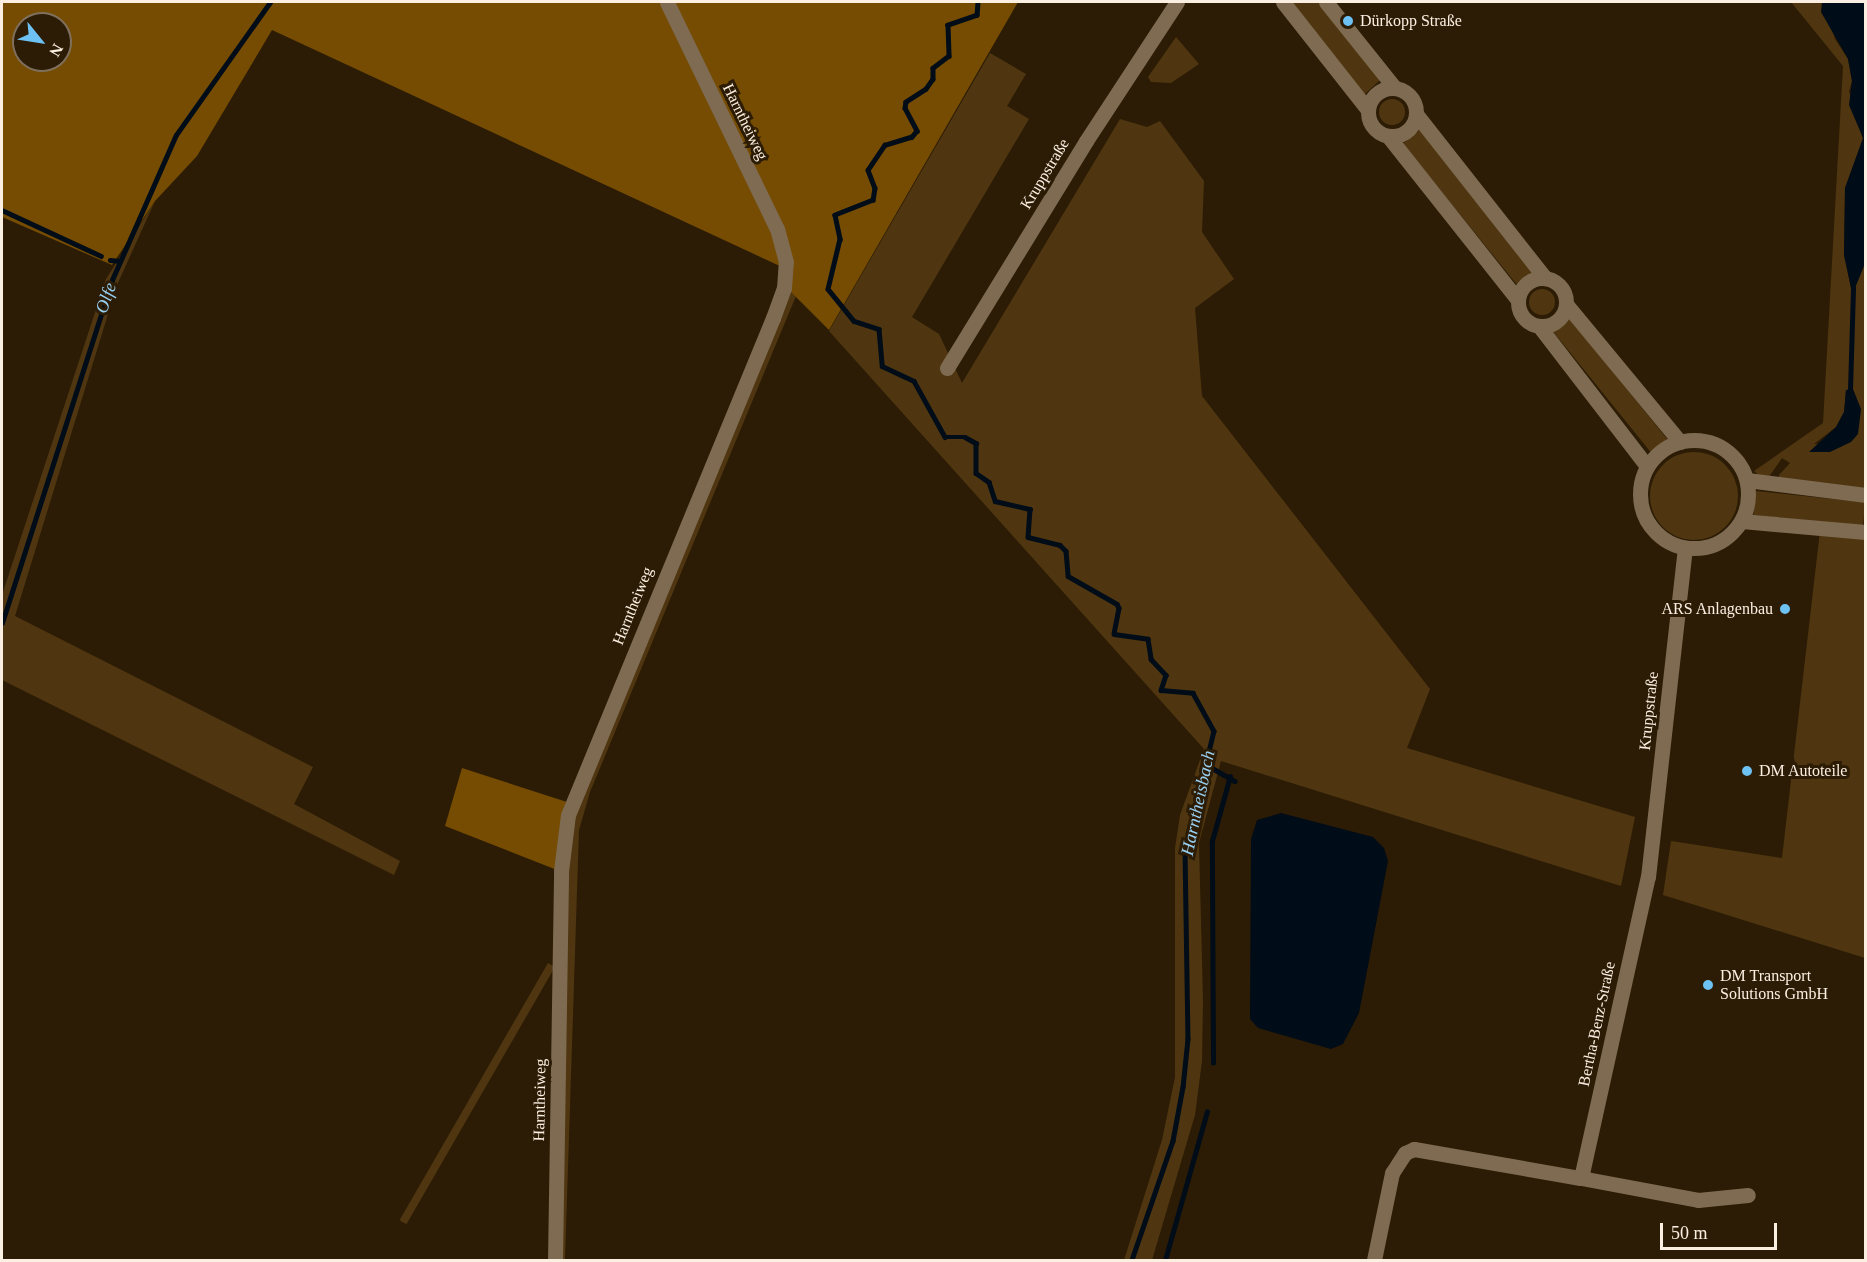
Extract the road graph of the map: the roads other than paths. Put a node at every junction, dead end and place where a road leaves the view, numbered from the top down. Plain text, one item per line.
1 (667, 2) edge
2 (1177, 2) edge
3 (1283, 2) edge
4 (1326, 2) edge
5 (1395, 88) junction
6 (1368, 110) junction
7 (1416, 114) junction
8 (1388, 136) junction
9 (1545, 278) junction
10 (1518, 300) junction
11 (1566, 304) junction
12 (1539, 326) junction
13 (948, 368) dead end
14 (1680, 442) junction
15 (1647, 466) junction
16 (1747, 480) junction
17 (1866, 495) edge
18 (1742, 521) junction
19 (1866, 532) edge
20 (1685, 549) junction
21 (1648, 877) joint
22 (1581, 1178) junction
23 (1748, 1195) dead end
24 (555, 1260) edge
25 (1374, 1260) edge

1 - 24 street, Harntheiweg
2 - 13 street, Kruppstraße
3 - 6 street
4 - 5 street
5 - 6 street
5 - 7 street
6 - 8 street
7 - 8 street
7 - 9 street
8 - 10 street
9 - 10 street
9 - 11 street
10 - 12 street
11 - 12 street
11 - 14 street
12 - 15 street
14 - 15 street
14 - 16 street
15 - 20 street
16 - 17 street
16 - 18 street
18 - 19 street
18 - 20 street
20 - 21 street, Kruppstraße
21 - 22 street, Bertha-Benz-Straße
22 - 23 street
22 - 25 street

